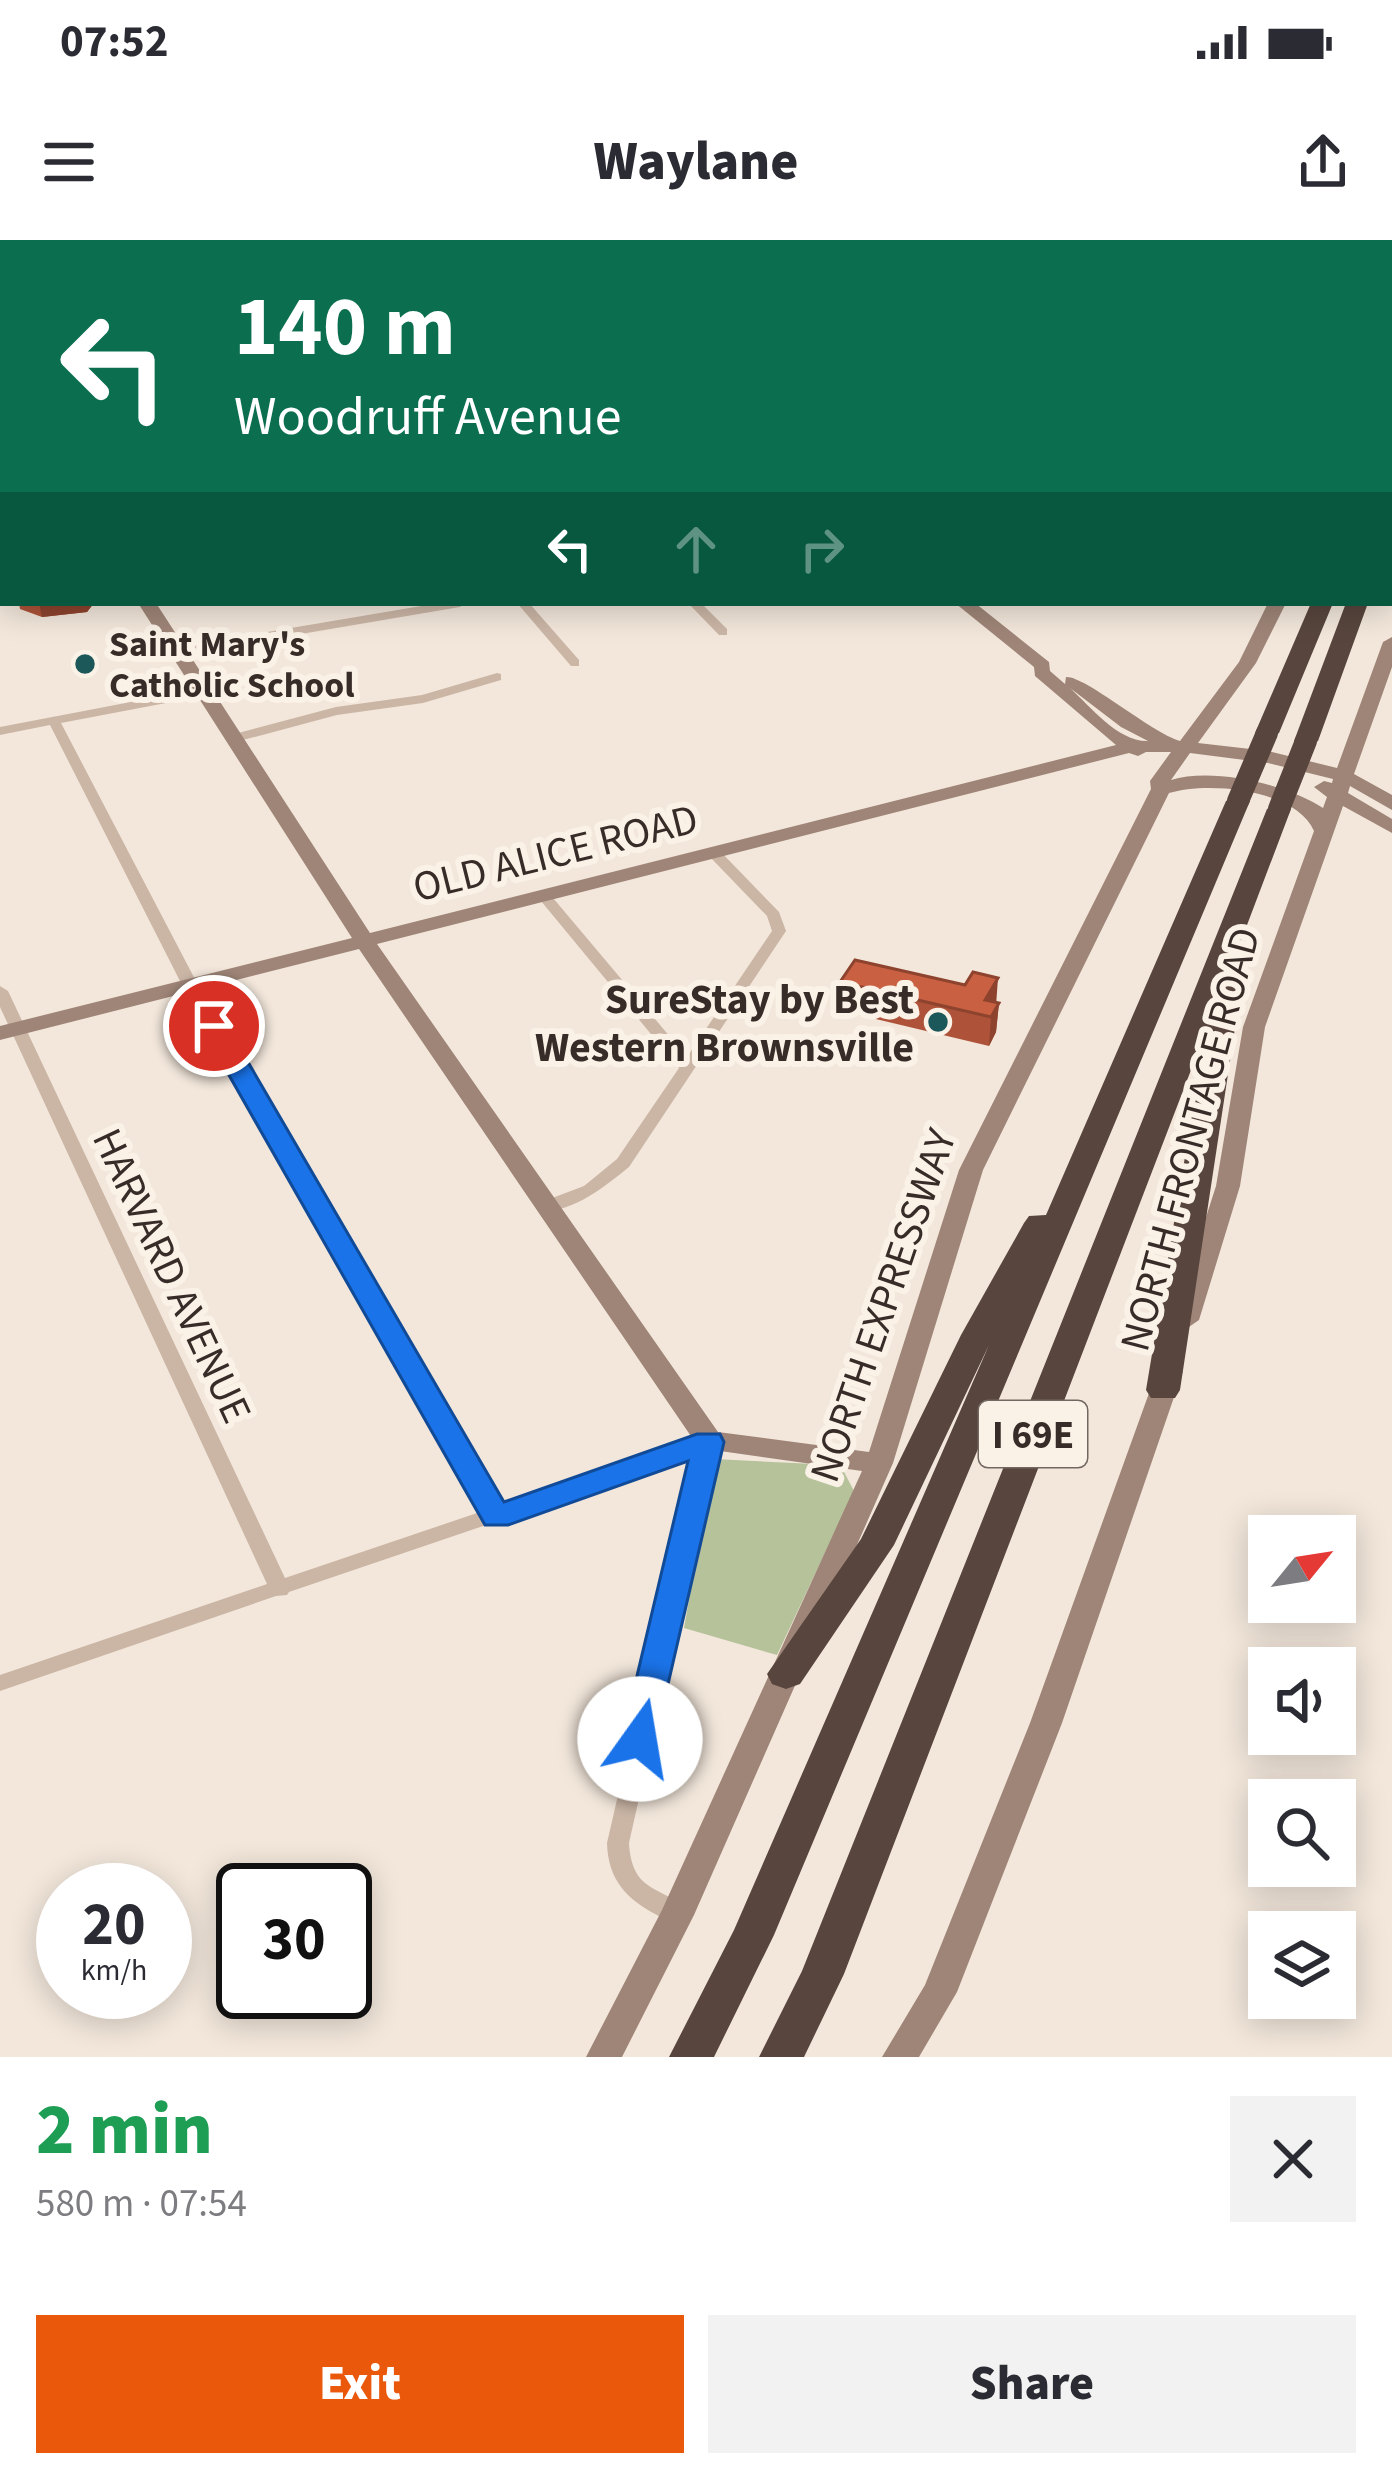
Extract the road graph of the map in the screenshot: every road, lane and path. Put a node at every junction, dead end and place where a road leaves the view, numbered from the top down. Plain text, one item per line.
1 (149, 606) edge
2 (355, 606) edge
3 (439, 606) edge
4 (526, 606) edge
5 (697, 606) edge
6 (968, 606) edge
7 (1275, 606) edge
8 (1321, 606) edge
9 (1357, 606) edge
10 (364, 617) junction
11 (723, 632) dead end
12 (1392, 642) edge
13 (183, 650) junction
14 (575, 663) dead end
15 (1043, 666) junction
16 (1387, 666) edge
17 (497, 677) dead end
18 (204, 692) junction
19 (1211, 709) junction
20 (54, 721) junction
21 (0, 731) edge
22 (232, 739) junction
23 (1130, 747) junction
24 (1347, 768) junction
25 (1169, 769) junction
26 (1392, 803) edge
27 (1392, 827) edge
28 (1325, 832) junction
29 (714, 853) junction
30 (1245, 894) junction
31 (543, 895) junction
32 (364, 940) junction
33 (190, 985) junction
34 (0, 992) edge
35 (9, 1031) edge
36 (688, 1068) junction
37 (1114, 1092) junction
38 (545, 1207) junction
39 (1163, 1390) junction
40 (709, 1442) junction
41 (879, 1462) junction
42 (497, 1517) junction
43 (280, 1590) junction
44 (786, 1674) junction
45 (0, 1683) edge
46 (677, 1915) junction
47 (604, 2057) edge
48 (691, 2057) edge
49 (781, 2057) edge
50 (900, 2057) edge

1 - 13 main road
2 - 10 street
3 - 10 street
4 - 14 street
5 - 11 street
6 - 15 main road
7 - 19 main road, NORTH EXPRESSWAY
8 - 37 highway, I 69E, bridge
9 - 30 highway, I 69E, bridge
10 - 13 street
12 - 16 main road, NORTH FRONTAGE ROAD
13 - 18 main road
15 - 23 main road
15 - 25 main road
16 - 24 main road, NORTH FRONTAGE ROAD
17 - 22 street
18 - 20 street
18 - 22 main road
19 - 24 main road
19 - 25 main road, NORTH EXPRESSWAY
20 - 21 street
20 - 33 street
22 - 32 main road
23 - 25 main road
23 - 25 main road, OLD ALICE ROAD
23 - 29 main road, OLD ALICE ROAD
24 - 25 main road
24 - 26 main road
24 - 27 main road
24 - 28 main road, NORTH FRONTAGE ROAD
25 - 28 main road
25 - 41 main road, NORTH EXPRESSWAY
28 - 39 main road, NORTH FRONTAGE ROAD
29 - 31 main road, OLD ALICE ROAD
29 - 36 street
30 - 39 highway
30 - 49 highway, I 69E
31 - 32 main road, OLD ALICE ROAD
31 - 36 street
32 - 33 main road, OLD ALICE ROAD
32 - 38 main road
33 - 35 main road, OLD ALICE ROAD
33 - 42 street
34 - 35 street, HARVARD AVENUE
35 - 43 street, HARVARD AVENUE
36 - 38 street
37 - 44 highway
37 - 48 highway, I 69E
38 - 40 main road
39 - 50 main road, NORTH FRONTAGE ROAD
40 - 41 main road
40 - 42 street
40 - 46 street
41 - 44 main road, NORTH EXPRESSWAY
42 - 43 street
43 - 45 street
44 - 46 main road, NORTH EXPRESSWAY
46 - 47 main road, NORTH EXPRESSWAY

